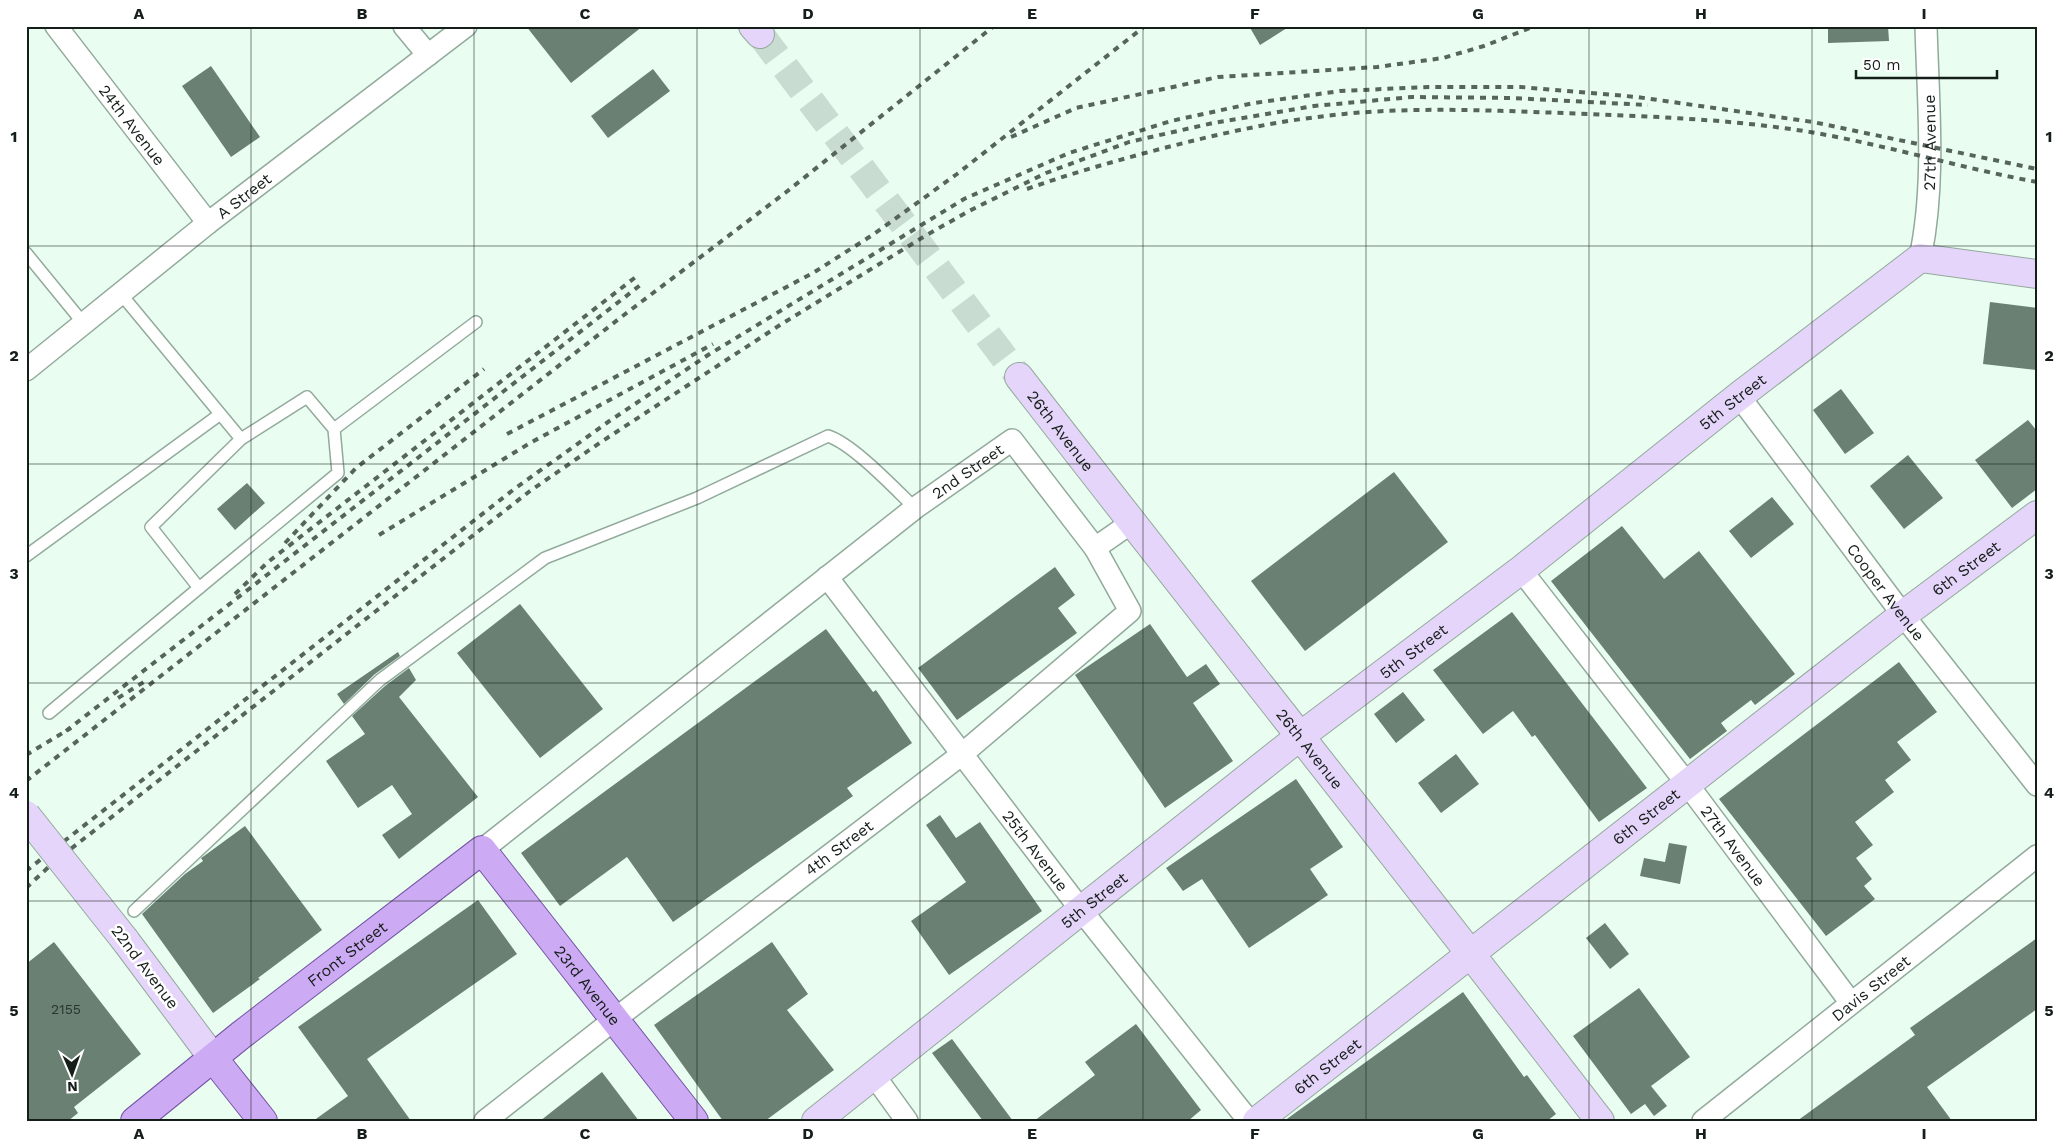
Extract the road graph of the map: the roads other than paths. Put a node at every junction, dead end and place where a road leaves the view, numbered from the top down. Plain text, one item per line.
1 (56, 26) edge
2 (404, 26) edge
3 (466, 26) edge
4 (1926, 26) edge
5 (428, 55) junction
6 (208, 223) junction
7 (26, 253) edge
8 (1920, 258) junction
9 (2037, 274) edge
10 (121, 294) junction
11 (476, 322) dead end
12 (84, 324) junction
13 (26, 370) edge
14 (1019, 378) tunnel mouth
15 (1739, 396) junction
16 (219, 415) junction
17 (334, 429) junction
18 (241, 439) junction
19 (915, 508) junction
20 (2037, 515) edge
21 (1131, 523) junction
22 (1095, 548) junction
23 (26, 556) edge
24 (1521, 570) junction
25 (827, 578) junction
26 (199, 588) junction
27 (1903, 615) junction
28 (49, 713) dead end
29 (1299, 737) junction
30 (961, 755) junction
31 (1688, 785) junction
32 (2037, 785) edge
33 (26, 814) edge
34 (482, 850) junction
35 (2037, 856) edge
36 (1081, 910) junction
37 (134, 911) dead end
38 (1471, 952) junction
39 (1851, 1004) junction
40 (615, 1019) junction
41 (213, 1058) junction
42 (873, 1074) junction
43 (134, 1121) edge
44 (263, 1121) edge
45 (485, 1121) edge
46 (694, 1121) edge
47 (816, 1121) edge
48 (907, 1121) edge
49 (1248, 1121) edge
50 (1256, 1121) edge
51 (1600, 1121) edge
52 (1703, 1121) edge

1 - 6 street, 24th Avenue
2 - 5 street
3 - 5 street, A Street
4 - 8 street, 27th Avenue
5 - 6 street, A Street
6 - 10 street, A Street
7 - 12 lane
8 - 9 street
8 - 15 street, 5th Street
10 - 12 street, A Street
10 - 16 lane
11 - 17 lane
12 - 13 street, A Street
14 - 21 street, 26th Avenue
15 - 24 street, 5th Street
15 - 27 street, Cooper Avenue
16 - 18 lane
16 - 23 lane
17 - 18 lane
17 - 26 lane
18 - 26 lane
19 - 22 street, 2nd Street
19 - 25 street, 2nd Street
19 - 37 lane
20 - 27 street, 6th Street
21 - 22 street
21 - 29 street, 26th Avenue
22 - 30 street, 4th Street
24 - 29 street, 5th Street
24 - 31 street, 27th Avenue
25 - 30 street, 25th Avenue
25 - 34 street, 2nd Street
26 - 28 lane
27 - 31 street, 6th Street
27 - 32 street, Cooper Avenue
29 - 36 street, 5th Street
29 - 38 street, 26th Avenue
30 - 36 street, 25th Avenue
30 - 40 street, 4th Street
31 - 38 street, 6th Street
31 - 39 street, 27th Avenue
33 - 41 street, 22nd Avenue, bridge
34 - 40 main road, 23rd Avenue
34 - 41 main road, Front Street
35 - 39 street, Davis Street
36 - 42 street, 5th Street
36 - 49 street, 25th Avenue
38 - 50 street, 6th Street
38 - 51 street, 26th Avenue
39 - 52 street, Davis Street
40 - 45 street, 4th Street
40 - 46 main road, 23rd Avenue
41 - 43 main road
41 - 44 main road, 22nd Avenue
42 - 47 street, 5th Street
42 - 48 street

